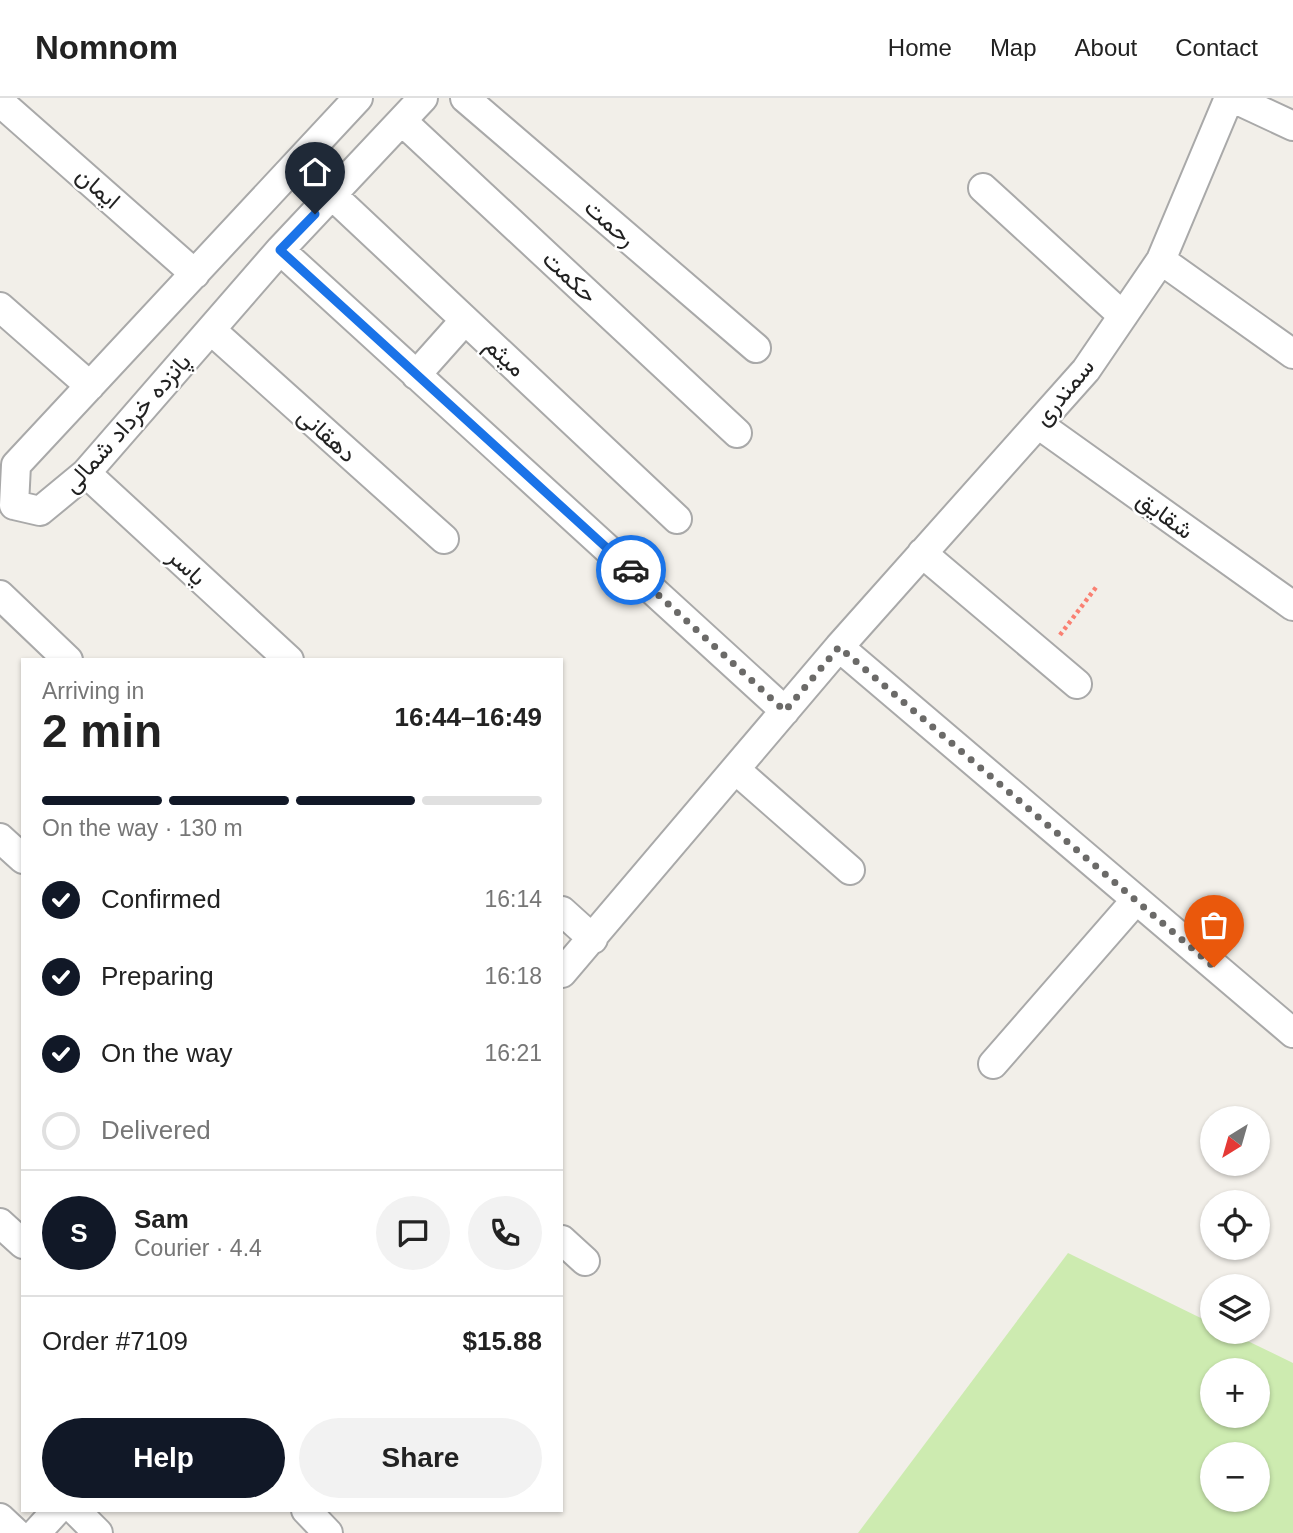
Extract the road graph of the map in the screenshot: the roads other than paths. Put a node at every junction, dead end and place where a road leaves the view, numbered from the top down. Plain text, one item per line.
1 (358, 98) edge
2 (423, 98) edge
3 (465, 98) edge
4 (1231, 98) edge
5 (0, 102) edge
6 (402, 121) junction
7 (1293, 126) edge
8 (983, 188) dead end
9 (332, 195) junction
10 (280, 250) junction
11 (1161, 260) junction
12 (195, 274) junction
13 (0, 307) edge
14 (1123, 316) junction
15 (465, 320) junction
16 (211, 330) junction
17 (756, 348) dead end
18 (1293, 354) edge
19 (416, 375) junction
20 (90, 387) junction
21 (1038, 424) junction
22 (737, 433) dead end
23 (86, 474) junction
24 (7, 495) edge
25 (677, 519) dead end
26 (444, 540) dead end
27 (922, 553) junction
28 (0, 595) edge
29 (1293, 606) edge
30 (839, 647) junction
31 (66, 658) edge
32 (287, 658) edge
33 (1077, 684) dead end
34 (785, 711) junction
35 (736, 770) junction
36 (0, 838) edge
37 (21, 857) edge
38 (850, 870) dead end
39 (1136, 900) junction
40 (563, 912) edge
41 (593, 939) junction
42 (563, 971) edge
43 (1293, 1033) edge
44 (993, 1064) dead end
45 (0, 1223) edge
46 (563, 1241) edge
47 (21, 1242) edge
48 (585, 1261) dead end
49 (55, 1512) edge
50 (77, 1512) edge
51 (308, 1512) edge
52 (0, 1518) edge
53 (16, 1533) edge
54 (36, 1533) edge
55 (98, 1533) edge
56 (328, 1533) edge

1 - 12 street, پانزده خرداد شمالی
2 - 6 street, پانزده خرداد شمالی
3 - 17 street, رحمت
4 - 7 street
4 - 11 street, سمندری
5 - 12 street, ایمان
6 - 9 street, پانزده خرداد شمالی
6 - 22 street, حکمت
8 - 14 street
9 - 10 street, پانزده خرداد شمالی
9 - 15 street, میثم
10 - 16 street, پانزده خرداد شمالی
10 - 19 street
11 - 14 street, سمندری
11 - 18 street
12 - 20 street, پانزده خرداد شمالی
13 - 20 street
14 - 21 street, سمندری
15 - 19 street
15 - 25 street, میثم
16 - 23 street, پانزده خرداد شمالی
16 - 26 street, دهقانی
19 - 34 street
20 - 24 street, پانزده خرداد شمالی
21 - 27 street, سمندری
21 - 29 street, شقایق
23 - 24 street, پانزده خرداد شمالی
23 - 32 street, یاسر
27 - 30 street, سمندری
27 - 33 street
28 - 31 street
30 - 34 street, سمندری
30 - 39 street
34 - 35 street, سمندری
35 - 38 street
35 - 41 street, سمندری
36 - 37 street
39 - 43 street
39 - 44 street
40 - 41 street
41 - 42 street, سمندری
45 - 47 street
46 - 48 street
49 - 54 street
50 - 55 street
51 - 56 street
52 - 53 street

